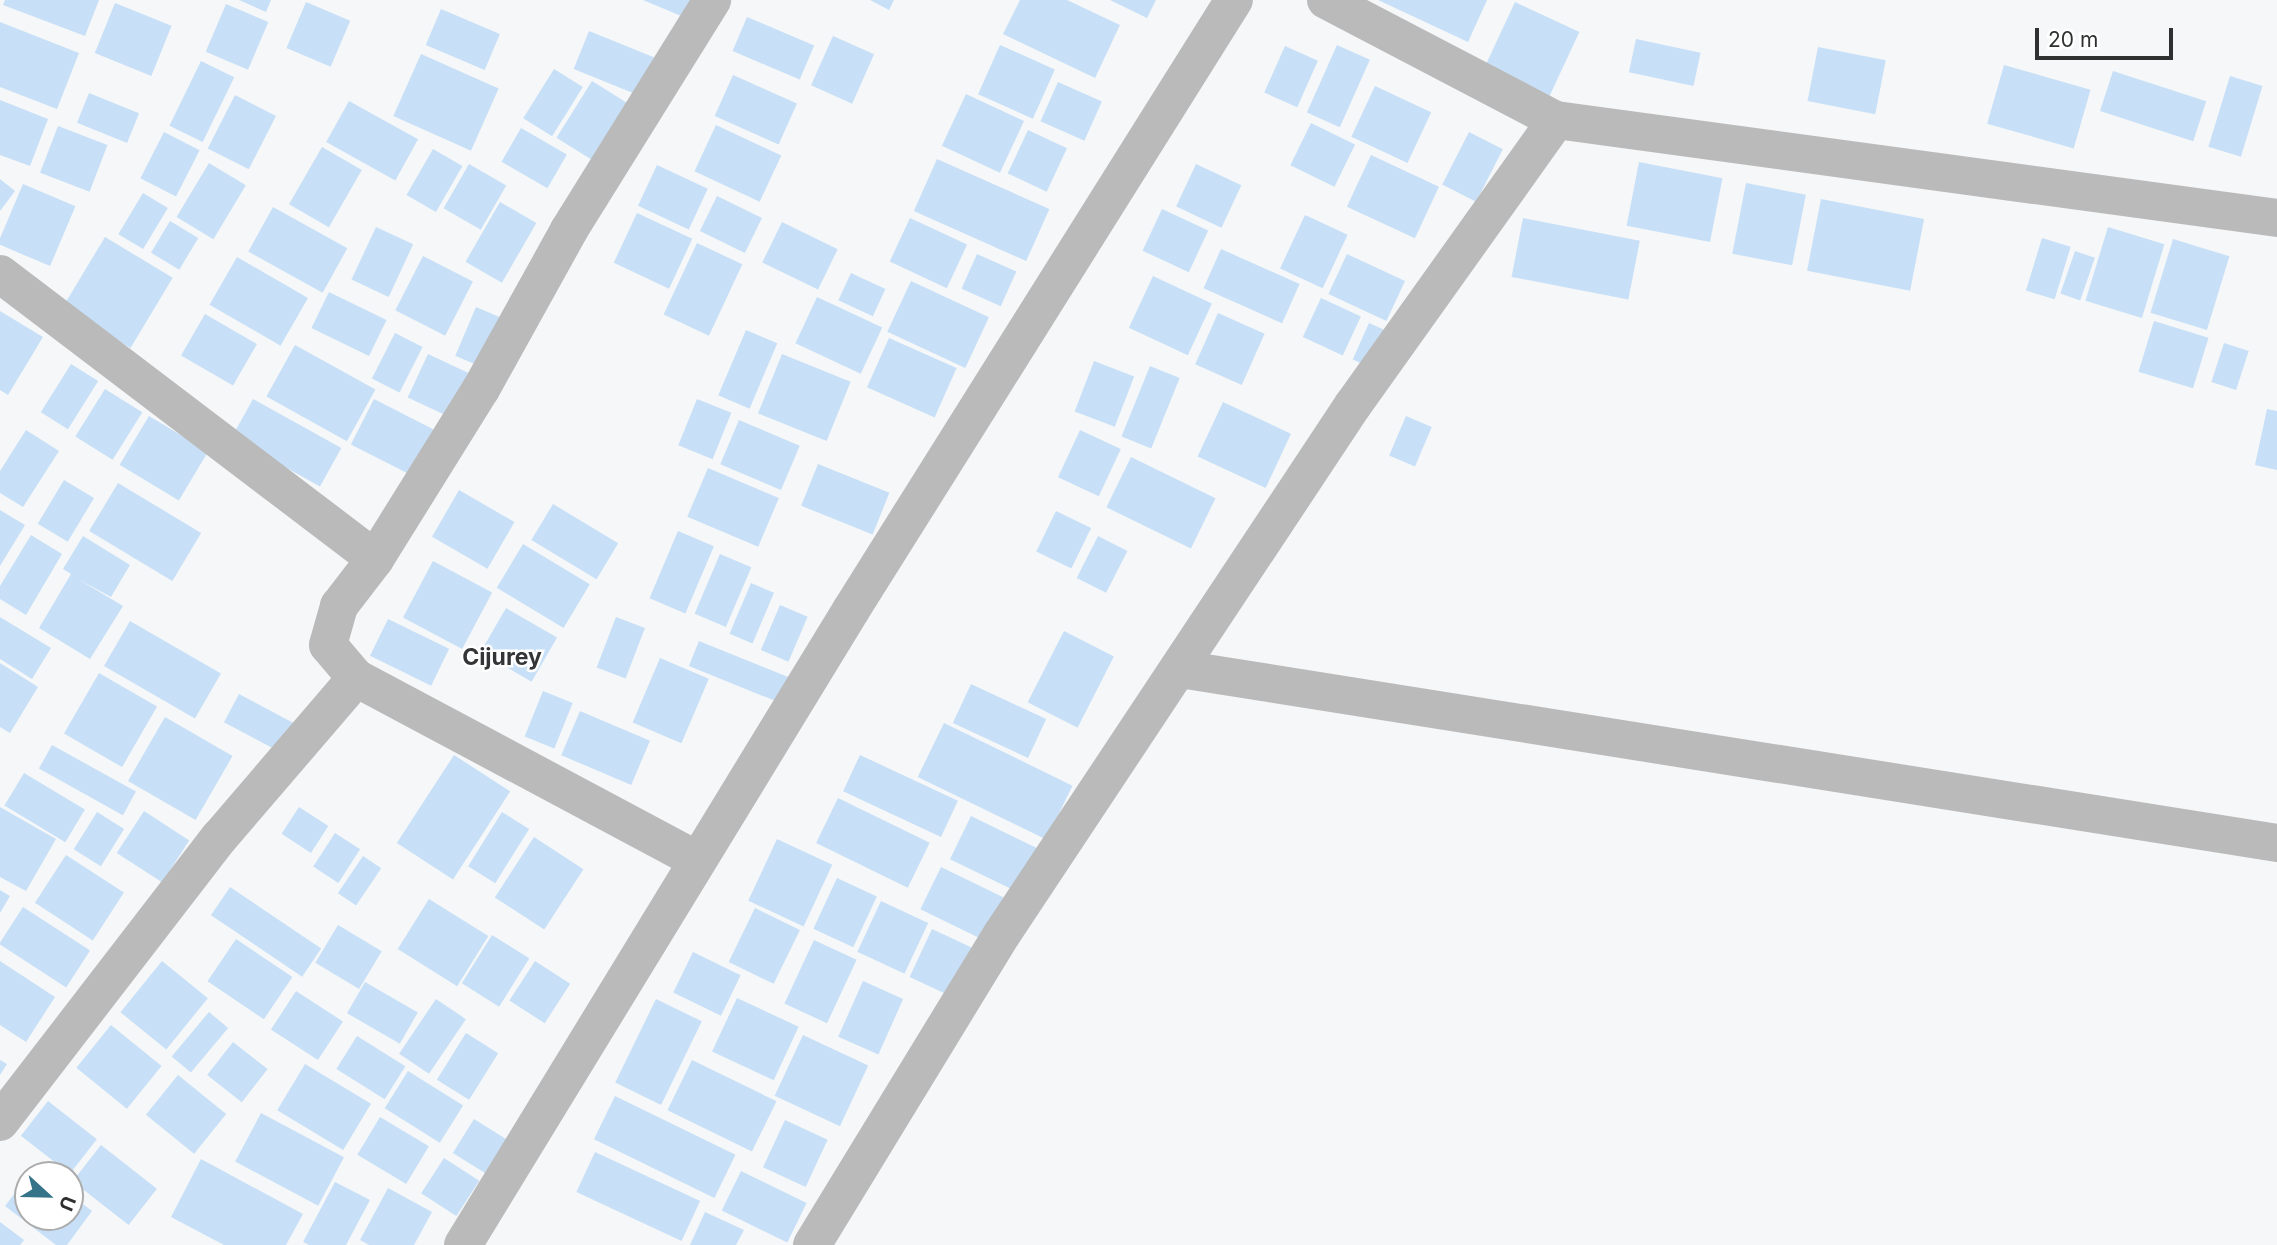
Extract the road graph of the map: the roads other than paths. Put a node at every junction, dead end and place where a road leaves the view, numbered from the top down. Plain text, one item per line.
1 (712, 0) edge
2 (1234, 0) edge
3 (1326, 0) edge
4 (1556, 120) junction
5 (2277, 218) edge
6 (0, 274) edge
7 (374, 559) junction
8 (1180, 669) junction
9 (356, 678) junction
10 (2277, 843) edge
11 (697, 860) junction
12 (0, 1122) edge
13 (463, 1245) edge
14 (812, 1245) edge

1 - 7 street
2 - 11 street
3 - 4 street
4 - 5 street
4 - 8 street
6 - 7 street
7 - 9 street
8 - 10 street
8 - 14 street
9 - 11 street
9 - 12 street
11 - 13 street

